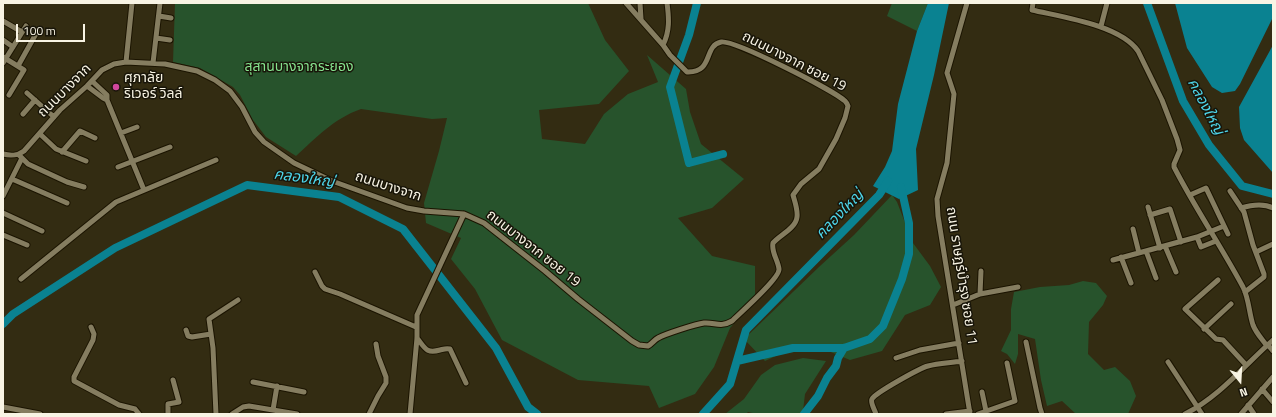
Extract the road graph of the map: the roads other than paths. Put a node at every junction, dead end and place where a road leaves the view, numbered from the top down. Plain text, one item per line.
1 (132, 3) edge
2 (160, 3) edge
3 (626, 3) edge
4 (640, 3) edge
5 (667, 3) edge
6 (967, 3) edge
7 (1033, 3) edge
8 (1107, 3) edge
9 (159, 16) junction
10 (171, 18) dead end
11 (641, 19) junction
12 (3, 21) edge
13 (26, 26) dead end
14 (1101, 26) junction
15 (22, 32) junction
16 (37, 32) dead end
17 (156, 38) junction
18 (3, 40) edge
19 (170, 40) dead end
20 (663, 45) junction
21 (13, 47) junction
22 (4, 60) edge
23 (126, 62) junction
24 (153, 63) junction
25 (18, 66) junction
26 (92, 81) junction
27 (87, 86) junction
28 (26, 93) dead end
29 (8, 95) dead end
30 (35, 100) junction
31 (108, 100) junction
32 (23, 114) dead end
33 (54, 117) junction
34 (137, 127) dead end
35 (121, 133) junction
36 (40, 134) junction
37 (95, 138) dead end
38 (170, 147) dead end
39 (62, 152) junction
40 (3, 154) edge
41 (21, 157) junction
42 (216, 160) dead end
43 (86, 161) dead end
44 (133, 162) junction
45 (118, 167) dead end
46 (12, 179) junction
47 (84, 187) dead end
48 (144, 190) junction
49 (1230, 191) dead end
50 (1190, 195) junction
51 (3, 196) edge
52 (68, 203) dead end
53 (1148, 207) dead end
54 (1241, 208) junction
55 (1273, 208) edge
56 (3, 213) edge
57 (464, 214) junction
58 (1150, 215) junction
59 (1224, 226) junction
60 (1133, 229) dead end
61 (42, 231) dead end
62 (1210, 232) junction
63 (1228, 234) dead end
64 (3, 235) edge
65 (1197, 237) junction
66 (1216, 241) junction
67 (1181, 242) junction
68 (1273, 244) edge
69 (27, 245) dead end
70 (1162, 247) junction
71 (1146, 252) junction
72 (1256, 252) junction
73 (1139, 253) junction
74 (1121, 257) junction
75 (1114, 260) dead end
76 (981, 271) dead end
77 (315, 272) dead end
78 (1176, 272) dead end
79 (1156, 278) dead end
80 (21, 279) dead end
81 (1218, 280) dead end
82 (1131, 283) dead end
83 (1018, 287) dead end
84 (1245, 292) junction
85 (980, 294) junction
86 (238, 300) dead end
87 (1231, 304) dead end
88 (953, 305) junction
89 (91, 327) dead end
90 (416, 327) junction
91 (1204, 329) junction
92 (186, 330) dead end
93 (211, 334) junction
94 (416, 338) junction
95 (1273, 340) edge
96 (1026, 342) dead end
97 (959, 343) junction
98 (376, 344) dead end
99 (1267, 346) junction
100 (1273, 351) edge
101 (896, 358) dead end
102 (962, 361) junction
103 (1168, 362) dead end
104 (1007, 363) dead end
105 (1246, 365) junction
106 (1273, 377) edge
107 (173, 380) dead end
108 (253, 382) dead end
109 (466, 383) dead end
110 (277, 386) junction
111 (1262, 389) junction
112 (304, 392) dead end
113 (982, 392) dead end
114 (1273, 402) edge
115 (1248, 405) junction
116 (3, 407) edge
117 (1198, 408) junction
118 (273, 410) junction
119 (986, 411) junction
120 (970, 412) edge
121 (40, 414) edge
122 (139, 414) edge
123 (168, 414) edge
124 (216, 414) edge
125 (232, 414) edge
126 (297, 414) edge
127 (369, 414) edge
128 (410, 414) edge
129 (876, 414) edge
130 (946, 414) edge
131 (978, 414) edge
132 (1042, 414) edge
133 (1185, 414) edge
134 (1202, 414) edge
135 (1241, 414) edge
136 (1254, 414) edge

1 - 23 street
2 - 9 street
3 - 11 street, ถนนบางจาก ซอย 19
4 - 11 street
5 - 20 street
6 - 88 street, ถนน ราษฎร์บำรุง ซอย 11
7 - 14 street
8 - 14 street
9 - 10 street
9 - 17 street
11 - 20 street, ถนนบางจาก ซอย 19
12 - 15 street
13 - 15 street
14 - 50 street
15 - 21 street
16 - 25 street
17 - 19 street
17 - 24 street
18 - 21 street
20 - 57 street, ถนนบางจาก ซอย 19
21 - 22 street
22 - 25 street
23 - 24 street, ถนนบางจาก
23 - 26 street, ถนนบางจาก
24 - 57 street, ถนนบางจาก
25 - 29 street
26 - 27 street, ถนนบางจาก
26 - 31 street
27 - 31 street
27 - 33 street, ถนนบางจาก
28 - 30 street
30 - 32 street
30 - 33 street
31 - 35 street
33 - 36 street, ถนนบางจาก
34 - 35 street
35 - 44 street
36 - 39 street
36 - 41 street, ถนนบางจาก
37 - 39 street
38 - 44 street
39 - 43 street
40 - 41 street
41 - 46 street
41 - 47 street
42 - 48 street
44 - 45 street
44 - 48 street
46 - 51 street
46 - 52 street
48 - 80 street
49 - 54 street
50 - 59 street
50 - 62 street
53 - 58 street
54 - 55 street
54 - 72 street
56 - 61 street
57 - 90 street
58 - 67 street
58 - 70 street
59 - 62 street
59 - 63 street
60 - 73 street
62 - 65 street
62 - 66 street
64 - 69 street
65 - 66 street
65 - 67 street
66 - 84 street
67 - 70 street
68 - 72 street
70 - 71 street
70 - 78 street
71 - 73 street
71 - 79 street
72 - 84 street
73 - 74 street
74 - 75 street
74 - 82 street
76 - 85 street
77 - 90 street
81 - 91 street
83 - 85 street
84 - 99 street
85 - 88 street
86 - 93 street
87 - 91 street
88 - 97 street, ถนน ราษฎร์บำรุง ซอย 11
89 - 122 street
90 - 94 street
91 - 105 street
92 - 93 street
93 - 124 street
94 - 109 street
94 - 128 street
95 - 99 street
96 - 132 street
97 - 101 street
97 - 102 street, ถนน ราษฎร์บำรุง ซอย 11
98 - 127 street
99 - 100 street
99 - 105 street
102 - 120 street, ถนน ราษฎร์บำรุง ซอย 11
102 - 129 street
103 - 117 street
104 - 119 street
105 - 117 street
106 - 111 street
107 - 123 street
108 - 110 street
110 - 112 street
110 - 118 street
111 - 114 street
111 - 115 street
113 - 119 street
115 - 135 street
115 - 136 street
116 - 121 street
117 - 133 street
117 - 134 street
118 - 125 street
118 - 126 street
119 - 131 street
120 - 130 street

